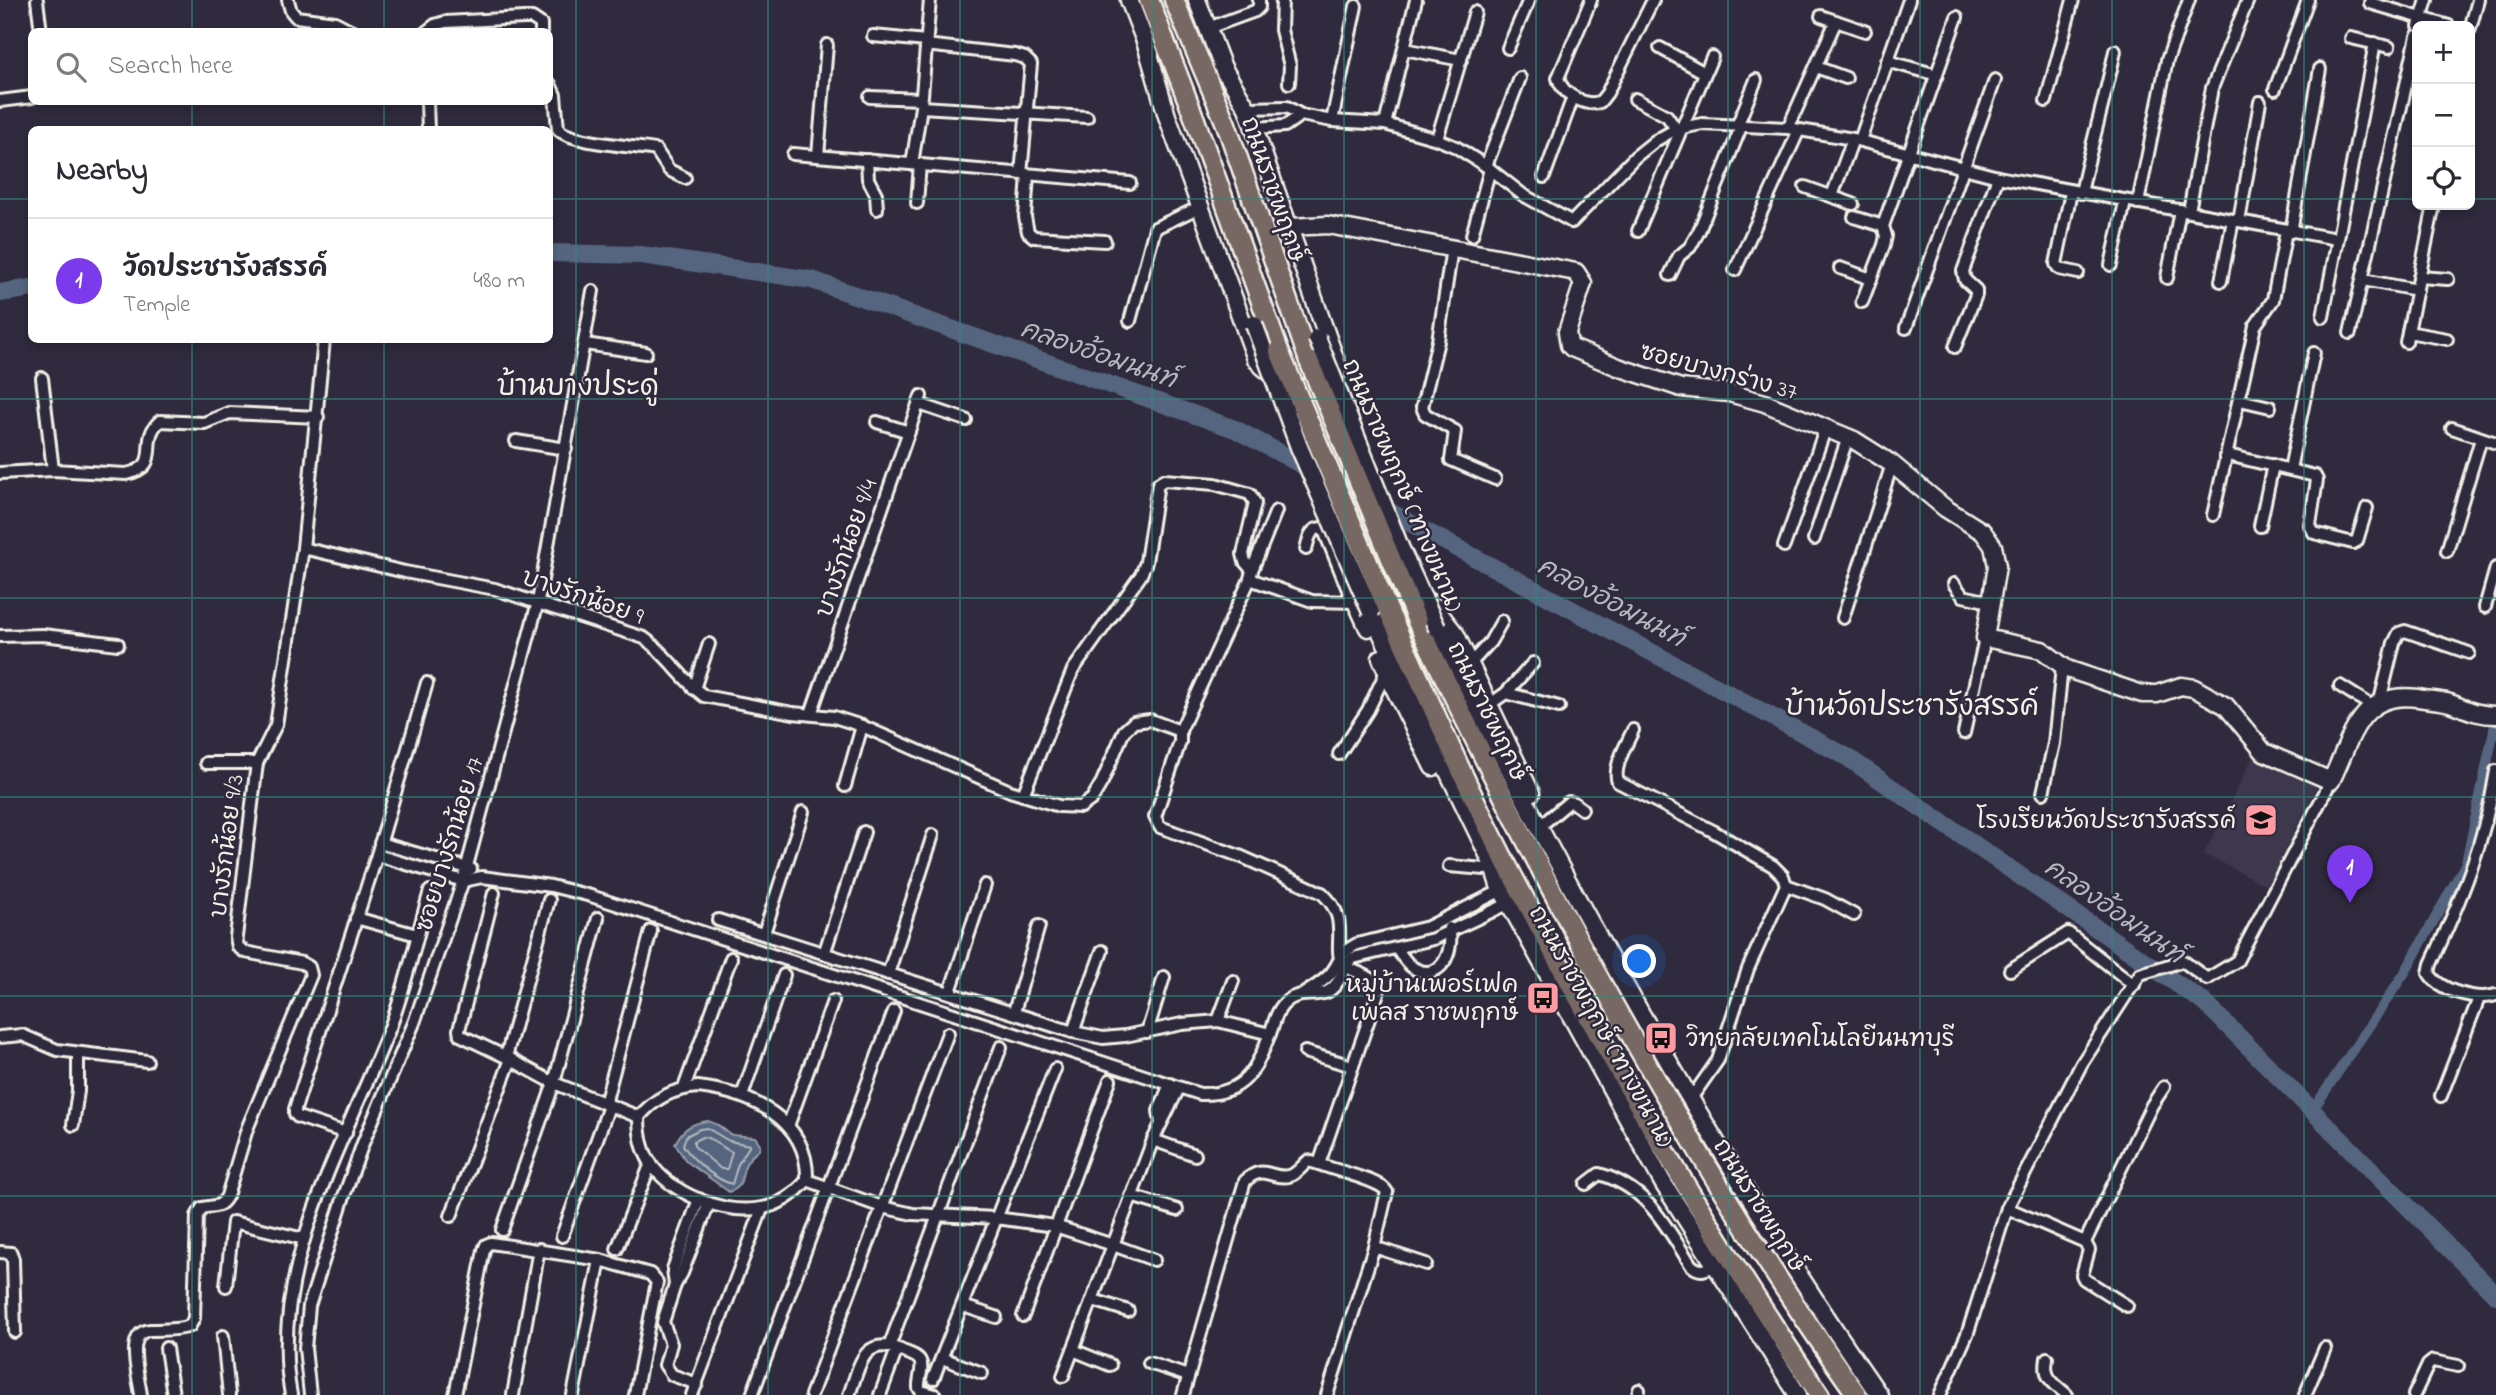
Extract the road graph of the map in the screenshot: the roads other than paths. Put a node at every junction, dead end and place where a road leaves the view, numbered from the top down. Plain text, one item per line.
1 (37, 0) edge
2 (288, 0) edge
3 (930, 0) edge
4 (1129, 0) edge
5 (1149, 0) edge
6 (1174, 0) edge
7 (1197, 0) edge
8 (1259, 0) edge
9 (1282, 0) edge
10 (1416, 0) edge
11 (1529, 0) edge
12 (1591, 0) edge
13 (1653, 0) edge
14 (1909, 0) edge
15 (2073, 0) edge
16 (2189, 0) edge
17 (2248, 0) edge
18 (2308, 0) edge
19 (2371, 0) edge
20 (2427, 0) edge
21 (2478, 0) edge
22 (1356, 6) dead end
23 (1475, 12) dead end
24 (1821, 16) dead end
25 (1957, 18) dead end
26 (1836, 21) junction
27 (2417, 21) edge
28 (2420, 21) edge
29 (2472, 21) edge
30 (40, 28) edge
31 (346, 28) edge
32 (431, 28) edge
33 (541, 28) edge
34 (1208, 28) junction
35 (1865, 31) dead end
36 (873, 36) dead end
37 (2351, 38) dead end
38 (925, 43) junction
39 (2375, 43) junction
40 (1146, 44) junction
41 (827, 45) dead end
42 (2389, 47) dead end
43 (1508, 48) dead end
44 (1661, 48) dead end
45 (1404, 49) junction
46 (2115, 51) dead end
47 (1712, 57) dead end
48 (2412, 59) edge
49 (1461, 60) junction
50 (1887, 61) junction
51 (1222, 65) junction
52 (1816, 67) junction
53 (2320, 69) dead end
54 (1705, 73) junction
55 (1937, 75) junction
56 (1520, 78) dead end
57 (1846, 78) dead end
58 (1995, 79) dead end
59 (1756, 80) dead end
60 (1289, 83) dead end
61 (2275, 89) dead end
62 (553, 90) edge
63 (870, 97) dead end
64 (1573, 97) junction
65 (28, 98) edge
66 (1635, 99) dead end
67 (0, 101) edge
68 (2046, 101) dead end
69 (2260, 102) dead end
70 (921, 103) junction
71 (427, 105) edge
72 (1247, 108) junction
73 (1026, 112) junction
74 (1301, 115) junction
75 (1087, 117) dead end
76 (1332, 121) junction
77 (1385, 124) junction
78 (428, 126) edge
79 (1739, 126) junction
80 (1254, 128) junction
81 (1678, 128) junction
82 (1793, 129) junction
83 (1437, 139) junction
84 (1856, 139) junction
85 (793, 153) dead end
86 (1909, 153) junction
87 (818, 156) junction
88 (867, 160) junction
89 (916, 164) junction
90 (1488, 167) junction
91 (1964, 169) junction
92 (1025, 175) junction
93 (1544, 177) dead end
94 (1997, 177) junction
95 (685, 178) dead end
96 (1130, 183) dead end
97 (1805, 187) dead end
98 (2076, 193) junction
99 (1832, 196) junction
100 (2126, 202) junction
101 (2138, 202) junction
102 (917, 203) dead end
103 (1853, 204) dead end
104 (1200, 206) junction
105 (877, 209) dead end
106 (2185, 210) junction
107 (2433, 210) edge
108 (1854, 217) dead end
109 (2236, 220) junction
110 (1883, 226) junction
111 (1290, 227) junction
112 (1637, 231) dead end
113 (2288, 231) junction
114 (1472, 235) dead end
115 (2337, 239) junction
116 (1105, 241) dead end
117 (1452, 248) junction
118 (2111, 265) dead end
119 (1840, 268) dead end
120 (1735, 271) dead end
121 (2078, 273) dead end
122 (1670, 275) dead end
123 (2419, 277) junction
124 (2167, 278) dead end
125 (1871, 279) junction
126 (2448, 279) dead end
127 (2221, 281) dead end
128 (2363, 281) junction
129 (2417, 290) junction
130 (593, 291) dead end
131 (1862, 302) dead end
132 (2323, 317) dead end
133 (1130, 321) dead end
134 (1906, 328) dead end
135 (2350, 333) dead end
136 (2447, 339) dead end
137 (324, 343) edge
138 (585, 344) junction
139 (1955, 347) dead end
140 (646, 353) dead end
141 (2314, 353) dead end
142 (41, 378) dead end
143 (2240, 400) junction
144 (2270, 407) dead end
145 (318, 417) junction
146 (965, 420) dead end
147 (877, 422) dead end
148 (1826, 427) junction
149 (2452, 428) dead end
150 (909, 432) junction
151 (1848, 437) junction
152 (2481, 439) junction
153 (516, 441) dead end
154 (2496, 443) edge
155 (566, 449) junction
156 (2228, 456) junction
157 (1892, 464) junction
158 (2273, 465) junction
159 (2290, 469) junction
160 (53, 470) junction
161 (0, 472) edge
162 (1495, 479) dead end
163 (2367, 508) dead end
164 (1276, 511) dead end
165 (2213, 515) dead end
166 (2260, 526) dead end
167 (1814, 539) dead end
168 (1784, 546) dead end
169 (303, 548) junction
170 (1306, 549) dead end
171 (2447, 551) dead end
172 (2496, 568) edge
173 (1251, 574) junction
174 (1954, 584) dead end
175 (538, 602) junction
176 (1355, 602) junction
177 (1990, 602) junction
178 (2485, 607) dead end
179 (1380, 612) junction
180 (1843, 618) dead end
181 (1502, 621) dead end
182 (0, 636) edge
183 (1985, 638) junction
184 (118, 644) dead end
185 (709, 645) dead end
186 (2469, 653) dead end
187 (1533, 663) dead end
188 (1470, 664) junction
189 (2062, 667) junction
190 (1387, 670) junction
191 (426, 683) dead end
192 (2340, 687) dead end
193 (694, 689) junction
194 (1506, 693) junction
195 (2376, 703) junction
196 (1490, 704) junction
197 (1559, 707) dead end
198 (811, 714) junction
199 (2494, 716) edge
200 (862, 726) junction
201 (1633, 730) dead end
202 (1180, 731) junction
203 (1964, 733) dead end
204 (1339, 754) dead end
205 (206, 763) dead end
206 (257, 763) junction
207 (2496, 771) edge
208 (2331, 781) junction
209 (845, 786) dead end
210 (2043, 793) dead end
211 (1023, 795) junction
212 (1582, 809) dead end
213 (803, 812) dead end
214 (1545, 822) junction
215 (864, 832) dead end
216 (933, 835) dead end
217 (379, 849) junction
218 (1556, 862) junction
219 (1449, 866) dead end
220 (467, 867) junction
221 (1485, 869) junction
222 (482, 877) junction
223 (463, 881) junction
224 (985, 885) dead end
225 (1786, 885) junction
226 (430, 891) dead end
227 (494, 893) dead end
228 (1504, 893) junction
229 (549, 900) dead end
230 (1854, 915) dead end
231 (356, 918) junction
232 (598, 918) dead end
233 (1445, 919) junction
234 (718, 920) dead end
235 (1039, 926) dead end
236 (651, 931) dead end
237 (1450, 932) junction
238 (764, 933) junction
239 (417, 935) junction
240 (1396, 948) junction
241 (1102, 951) dead end
242 (824, 954) junction
243 (731, 958) dead end
244 (1342, 961) junction
245 (2010, 970) dead end
246 (888, 974) junction
247 (784, 975) dead end
248 (1164, 977) dead end
249 (1233, 981) dead end
250 (2134, 985) junction
251 (950, 992) junction
252 (2496, 995) edge
253 (2479, 998) junction
254 (833, 1002) dead end
255 (894, 1011) dead end
256 (1014, 1013) junction
257 (1218, 1021) junction
258 (1073, 1032) junction
259 (1147, 1032) junction
260 (948, 1033) dead end
261 (1270, 1034) junction
262 (0, 1037) edge
263 (1001, 1047) dead end
264 (1305, 1052) dead end
265 (78, 1053) junction
266 (508, 1058) junction
267 (146, 1061) dead end
268 (1352, 1066) junction
269 (1055, 1069) dead end
270 (1110, 1080) dead end
271 (554, 1083) junction
272 (1174, 1086) junction
273 (2164, 1087) dead end
274 (684, 1088) junction
275 (742, 1096) junction
276 (2441, 1096) dead end
277 (1690, 1100) junction
278 (607, 1105) junction
279 (639, 1117) junction
280 (73, 1125) dead end
281 (788, 1126) junction
282 (346, 1133) junction
283 (1153, 1140) junction
284 (1649, 1142) junction
285 (1195, 1155) dead end
286 (651, 1163) junction
287 (1320, 1164) junction
288 (807, 1180) junction
289 (1586, 1184) dead end
290 (828, 1188) junction
291 (1131, 1196) junction
292 (704, 1201) junction
293 (881, 1207) junction
294 (2007, 1208) junction
295 (762, 1209) junction
296 (1177, 1210) dead end
297 (451, 1216) dead end
298 (939, 1216) junction
299 (996, 1219) junction
300 (1055, 1226) junction
301 (502, 1230) dead end
302 (562, 1236) dead end
303 (304, 1239) junction
304 (2085, 1242) junction
305 (1113, 1245) junction
306 (1374, 1247) junction
307 (539, 1249) junction
308 (617, 1250) dead end
309 (0, 1252) edge
310 (600, 1260) junction
311 (1154, 1260) dead end
312 (1426, 1264) dead end
313 (1715, 1266) junction
314 (226, 1286) dead end
315 (1093, 1300) junction
316 (963, 1306) junction
317 (2127, 1306) dead end
318 (1128, 1311) dead end
319 (1023, 1315) dead end
320 (996, 1317) dead end
321 (15, 1332) dead end
322 (223, 1336) dead end
323 (166, 1348) dead end
324 (893, 1348) junction
325 (2325, 1348) dead end
326 (1073, 1350) junction
327 (942, 1358) junction
328 (2047, 1358) dead end
329 (1149, 1363) dead end
330 (1110, 1365) dead end
331 (2458, 1366) dead end
332 (982, 1373) dead end
333 (1063, 1376) dead end
334 (1188, 1376) junction
335 (933, 1379) dead end
336 (695, 1390) edge
337 (918, 1391) edge
338 (141, 1395) edge
339 (173, 1395) edge
340 (229, 1395) edge
341 (291, 1395) edge
342 (310, 1395) edge
343 (455, 1395) edge
344 (513, 1395) edge
345 (573, 1395) edge
346 (635, 1395) edge
347 (752, 1395) edge
348 (811, 1395) edge
349 (849, 1395) edge
350 (880, 1395) edge
351 (935, 1395) edge
352 (1183, 1395) edge
353 (1328, 1395) edge
354 (1798, 1395) edge
355 (1820, 1395) edge
356 (1857, 1395) edge
357 (1879, 1395) edge
358 (1940, 1395) edge
359 (2067, 1395) edge
360 (2305, 1395) edge
361 (2414, 1395) edge

1 - 30 street
2 - 31 street
3 - 38 street
4 - 40 main road, ถนนราชพฤกษ์ (ทางขนาน)
5 - 179 main road, ถนนราชพฤกษ์, bridge
6 - 356 main road, ถนนราชพฤกษ์, bridge
7 - 34 main road, ถนนราชพฤกษ์ (ทางขนาน)
8 - 34 street
9 - 60 street
10 - 45 street
11 - 43 street
12 - 64 street
13 - 64 street
14 - 50 street
15 - 68 street
16 - 101 street
17 - 106 street
18 - 61 street
19 - 27 street
20 - 28 street
21 - 29 street
22 - 76 street
23 - 49 street
24 - 26 street
25 - 55 street
26 - 35 street
26 - 52 street
32 - 33 street
34 - 51 main road, ถนนราชพฤกษ์ (ทางขนาน)
36 - 38 street
37 - 39 street
38 - 70 street
38 - 73 street
39 - 42 street
39 - 115 street
40 - 104 main road
40 - 179 main road, ถนนราชพฤกษ์ (ทางขนาน), bridge
41 - 87 street
44 - 54 street
45 - 49 street
45 - 77 street
46 - 98 street
47 - 54 street
48 - 128 street
49 - 83 street
50 - 55 street
50 - 84 street
51 - 72 main road
51 - 218 main road, ถนนราชพฤกษ์ (ทางขนาน), bridge
52 - 57 street
52 - 82 street
53 - 113 street
54 - 81 street
55 - 86 street
56 - 90 street
58 - 91 street
59 - 79 street
62 - 95 street
63 - 70 street
64 - 93 street
65 - 67 street
66 - 81 street
69 - 109 street
70 - 73 street
70 - 89 street
71 - 78 street
72 - 74 street
72 - 80 main road
73 - 75 street
73 - 92 street
74 - 76 street
74 - 80 street
76 - 77 street
77 - 83 street
79 - 81 street
79 - 82 street
79 - 122 street
80 - 111 main road
81 - 90 street
81 - 112 street
82 - 84 street
82 - 120 street
83 - 90 street
84 - 86 street
84 - 99 street
85 - 87 street
86 - 91 street
86 - 110 street
87 - 88 street
88 - 89 street
88 - 105 street
89 - 92 street
89 - 102 street
90 - 114 street
91 - 94 street
91 - 134 street
92 - 96 street
92 - 116 street
94 - 98 street
94 - 139 street
97 - 99 street
98 - 100 street
98 - 121 street
99 - 103 street
100 - 101 street
100 - 118 street
101 - 106 street
104 - 111 main road
104 - 133 street
106 - 109 street
106 - 124 street
107 - 123 street
108 - 110 street
109 - 113 street
109 - 127 street
110 - 125 street
111 - 117 main road, ซอยบางกร่าง 37
113 - 115 street
113 - 143 street
115 - 132 street
117 - 148 main road, ซอยบางกร่าง 37
117 - 162 street
119 - 125 street
123 - 126 street
123 - 129 street
125 - 131 street
128 - 129 street
128 - 135 street
129 - 136 street
130 - 138 street, ซอยบางรักน้อย 17
137 - 145 street, บางรักน้อย 9/3
138 - 140 street
138 - 155 street, ซอยบางรักน้อย 17
141 - 159 street
142 - 160 street
143 - 144 street
143 - 156 street
145 - 160 street
145 - 169 street, บางรักน้อย 9/3
146 - 150 street, บางรักน้อย 9/4
147 - 150 street
148 - 151 main road, ซอยบางกร่าง 37
148 - 168 street
149 - 152 street
150 - 198 street, บางรักน้อย 9/4
151 - 157 main road, ซอยบางกร่าง 37
151 - 167 street
152 - 154 street
152 - 171 street
153 - 155 street
155 - 175 street, ซอยบางรักน้อย 17
156 - 158 street
156 - 165 street
157 - 177 main road, ซอยบางกร่าง 37
157 - 180 street
158 - 159 street
158 - 166 street
159 - 163 street
160 - 161 street
164 - 173 street
169 - 175 street, บางรักน้อย 9
169 - 206 street, บางรักน้อย 9/3
170 - 176 street
172 - 178 street
173 - 176 street
173 - 202 street
173 - 211 street
174 - 177 street
175 - 193 street, บางรักน้อย 9
175 - 220 street, ซอยบางรักน้อย 17
176 - 188 main road
176 - 190 main road
177 - 183 main road, ซอยบางกร่าง 37
179 - 228 main road, ถนนราชพฤกษ์ (ทางขนาน)
179 - 284 main road, ถนนราชพฤกษ์
181 - 188 street
182 - 184 street
183 - 189 main road
183 - 203 street
185 - 193 street
186 - 195 street
187 - 194 street
188 - 196 main road
189 - 208 main road
189 - 210 street
190 - 204 street
190 - 221 main road
191 - 217 street
192 - 195 street
193 - 198 street
194 - 196 street
194 - 197 street
195 - 199 main road
195 - 208 main road
196 - 214 main road
198 - 200 street
200 - 209 street
200 - 211 street
201 - 225 street
202 - 211 street
202 - 244 street
205 - 206 street
206 - 338 street, บางรักน้อย 9/3
207 - 253 street
208 - 250 street
212 - 214 street
213 - 238 street
214 - 218 main road
215 - 242 street
216 - 246 street
217 - 220 street
217 - 223 street
217 - 231 street
218 - 277 main road, ถนนราชพฤกษ์ (ทางขนาน)
219 - 221 street
220 - 222 street
220 - 223 street, ซอยบางรักน้อย 17
221 - 228 main road
222 - 223 street
222 - 272 street
223 - 342 street, ซอยบางรักน้อย 17
224 - 251 street
225 - 230 street
225 - 277 street
226 - 239 street
227 - 266 street
228 - 233 street
228 - 237 street
228 - 284 main road, ถนนราชพฤกษ์ (ทางขนาน)
229 - 266 street
231 - 239 street
231 - 282 street
232 - 271 street
233 - 237 street
233 - 244 street
234 - 238 street
235 - 256 street
236 - 278 street
237 - 240 street
237 - 240 street
238 - 242 street
239 - 282 street
240 - 244 street
241 - 258 street
242 - 246 street
243 - 274 street
244 - 261 street
244 - 268 street
245 - 250 street
246 - 251 street
247 - 275 street
248 - 259 street
249 - 257 street
250 - 294 street
251 - 256 street
252 - 253 street
253 - 276 street
254 - 281 street
255 - 290 street
256 - 258 street
257 - 259 street
257 - 261 street
258 - 259 street
260 - 293 street
261 - 272 street
262 - 265 street
263 - 298 street
264 - 268 street
265 - 267 street
265 - 280 street
266 - 271 street
266 - 297 street
268 - 287 street
269 - 299 street
270 - 300 street
271 - 278 street
271 - 301 street
272 - 283 street
273 - 304 street
274 - 275 street
274 - 279 street
275 - 281 street
277 - 357 main road, ถนนราชพฤกษ์ (ทางขนาน)
278 - 279 street
278 - 302 street
279 - 286 street
281 - 288 street
282 - 303 street
283 - 285 street
283 - 291 street
284 - 313 main road, ถนนราชพฤกษ์ (ทางขนาน)
284 - 355 main road, ถนนราชพฤกษ์
286 - 292 street
286 - 308 street
287 - 306 street
287 - 334 street
288 - 290 street
288 - 295 street
289 - 313 street
290 - 293 street
290 - 347 street
291 - 296 street
291 - 305 street
292 - 295 street
292 - 336 street
293 - 298 street
293 - 348 street
294 - 304 street
294 - 358 street
295 - 336 street
298 - 299 street
298 - 324 street
299 - 300 street
299 - 316 street
300 - 305 street
300 - 319 street
303 - 314 street
303 - 341 street
304 - 317 street
305 - 311 street
305 - 315 street
306 - 312 street
306 - 353 street
307 - 310 street
307 - 343 street
307 - 344 street
309 - 321 street
310 - 345 street
310 - 346 street
313 - 354 main road, ถนนราชพฤกษ์ (ทางขนาน)
315 - 318 street
315 - 326 street
316 - 320 street
316 - 327 street
322 - 340 street
323 - 339 street
324 - 337 street
324 - 349 street
324 - 350 street
325 - 360 street
326 - 330 street
326 - 333 street
327 - 332 street
327 - 335 street
328 - 359 street
329 - 334 street
331 - 361 street
334 - 352 street
337 - 351 street

